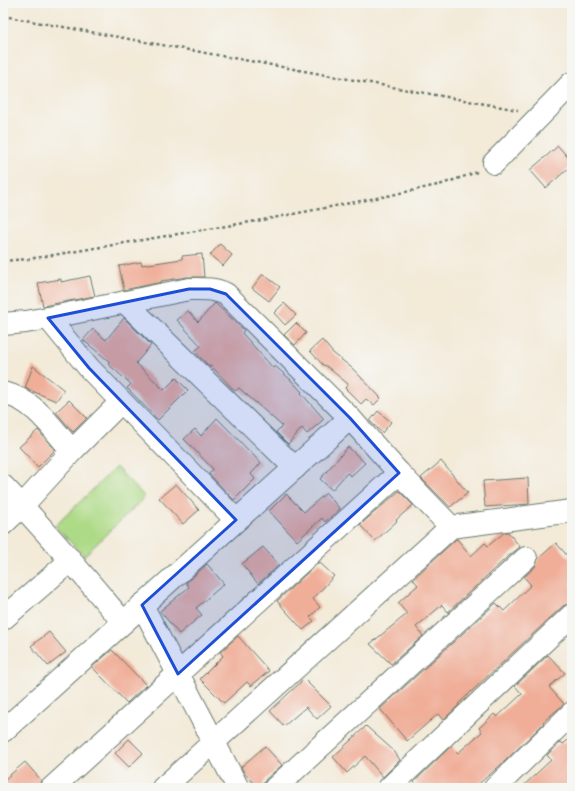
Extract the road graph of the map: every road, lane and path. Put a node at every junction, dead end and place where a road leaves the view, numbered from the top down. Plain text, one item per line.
1 (3, 16) edge
2 (572, 82) edge
3 (542, 115) junction
4 (494, 163) joint
5 (3, 261) edge
6 (125, 302) junction
7 (48, 318) junction
8 (3, 324) edge
9 (3, 393) edge
10 (121, 402) junction
11 (350, 418) junction
12 (72, 451) junction
13 (295, 468) junction
14 (399, 473) junction
15 (3, 486) edge
16 (22, 506) junction
17 (572, 511) edge
18 (236, 520) junction
19 (3, 524) edge
20 (451, 527) junction
21 (526, 558) dead end
22 (71, 560) junction
23 (142, 605) junction
24 (572, 615) edge
25 (3, 619) edge
26 (123, 622) junction
27 (178, 674) junction
28 (572, 713) edge
29 (3, 731) edge
30 (214, 742) junction
31 (392, 787) edge
32 (52, 788) edge
33 (163, 788) edge
34 (238, 788) edge
35 (275, 788) edge
36 (495, 788) edge

1 - 3 path
2 - 3 street
3 - 4 street
4 - 5 path
6 - 7 street
6 - 11 street
6 - 13 street
7 - 8 street
7 - 10 street
9 - 12 street
10 - 12 street
10 - 18 street
11 - 13 street
11 - 14 street
12 - 16 street
13 - 18 street
14 - 20 street
14 - 27 street
15 - 16 street
16 - 19 street
16 - 22 street
17 - 20 street
18 - 23 street
20 - 30 street
21 - 35 street
22 - 25 street
22 - 26 street
23 - 26 street
23 - 27 street
24 - 31 street
26 - 29 street
27 - 30 street
27 - 32 street
28 - 36 street
30 - 33 street
30 - 34 street

